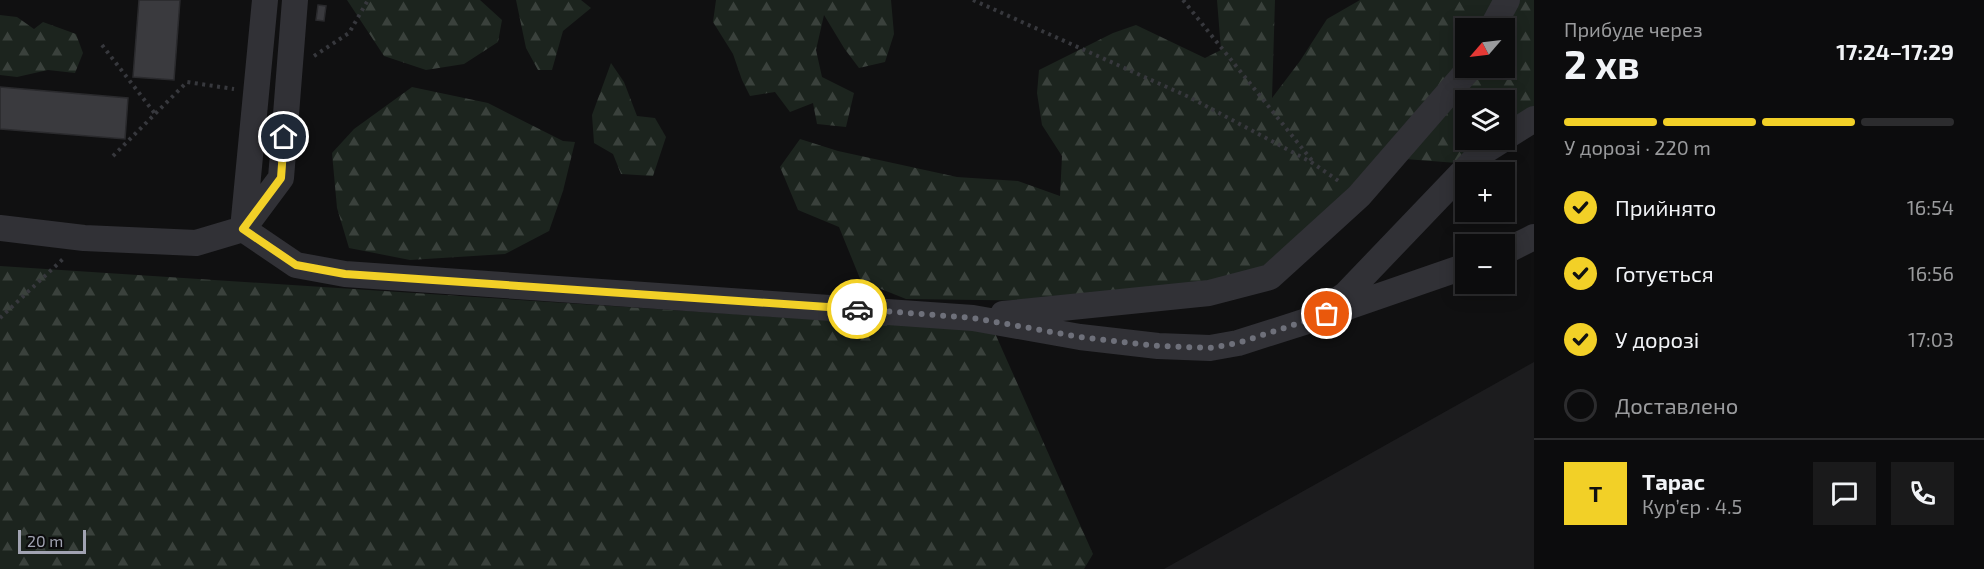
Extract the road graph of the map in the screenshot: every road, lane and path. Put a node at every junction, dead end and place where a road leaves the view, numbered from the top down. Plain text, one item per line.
1 (265, 0) edge
2 (295, 0) edge
3 (368, 0) edge
4 (973, 0) edge
5 (1183, 0) edge
6 (1508, 0) edge
7 (1498, 18) edge
8 (102, 45) dead end
9 (310, 59) dead end
10 (1461, 78) edge
11 (256, 93) junction
12 (156, 115) junction
13 (1534, 119) edge
14 (1515, 131) edge
15 (1486, 150) edge
16 (113, 156) dead end
17 (1317, 167) junction
18 (1359, 196) junction
19 (0, 228) edge
20 (243, 229) junction
21 (1534, 237) edge
22 (84, 238) junction
23 (1515, 246) edge
24 (1455, 270) edge
25 (0, 318) edge
26 (973, 318) junction
27 (1307, 321) junction

1 - 11 street
2 - 20 street
3 - 9 path
4 - 17 path
5 - 17 path
6 - 7 street
8 - 12 path
10 - 18 street
11 - 12 path
11 - 20 street
12 - 16 path
13 - 14 street
15 - 27 street
17 - 18 path
18 - 26 street
19 - 22 street
20 - 22 street
20 - 26 street
21 - 23 street
22 - 25 path
24 - 27 street
26 - 27 street

